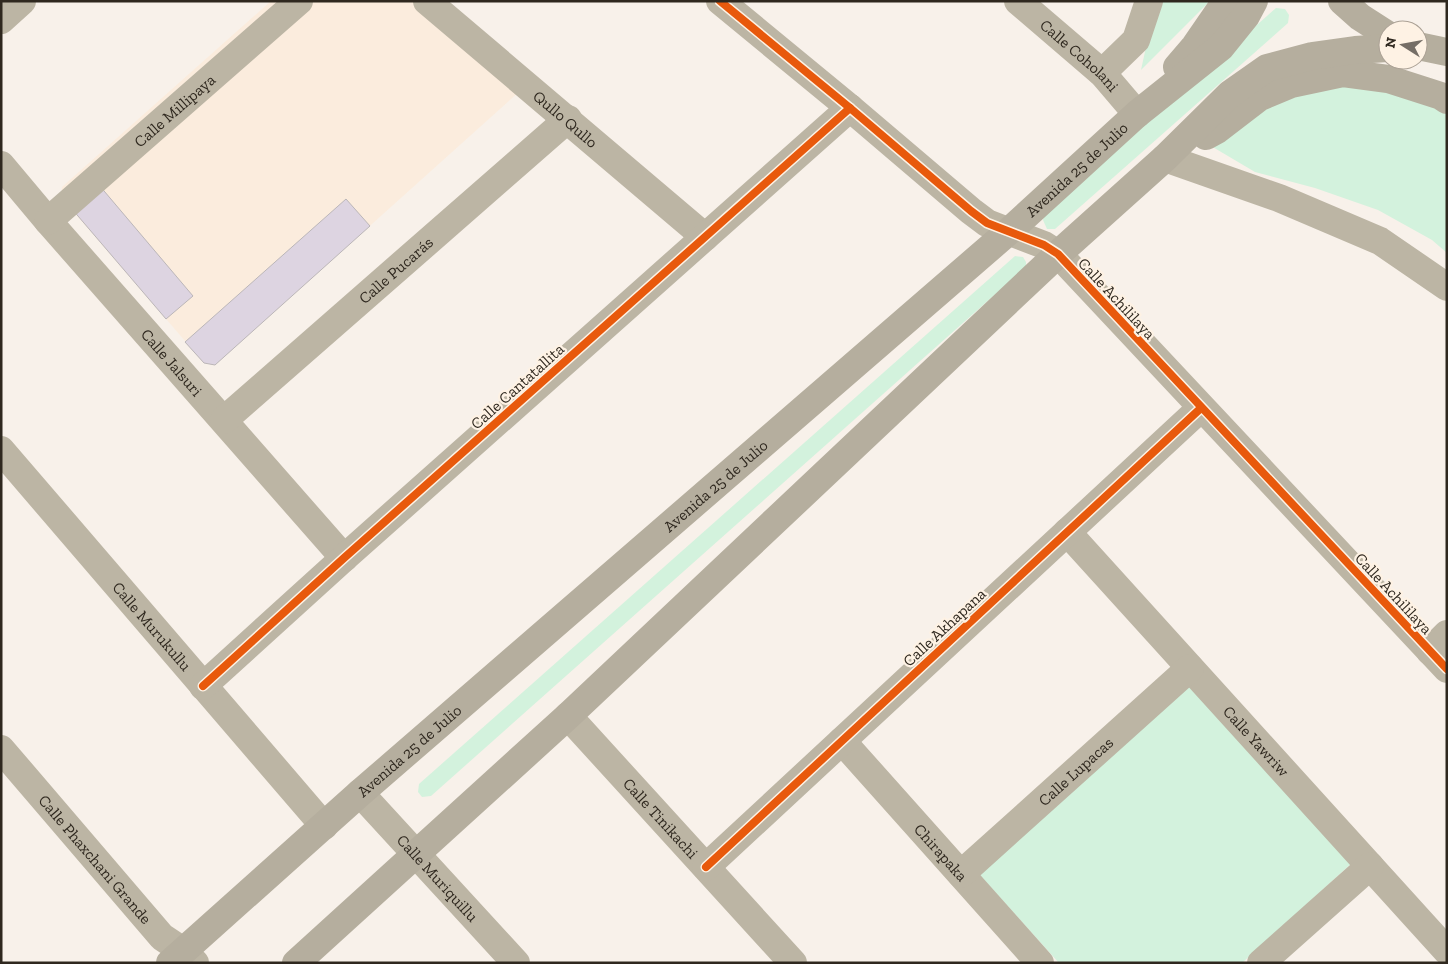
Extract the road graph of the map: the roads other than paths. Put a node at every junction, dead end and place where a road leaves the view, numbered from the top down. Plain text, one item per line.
1 (22, 1) edge
2 (299, 1) edge
3 (427, 1) edge
4 (720, 1) edge
5 (1018, 1) edge
6 (1149, 1) edge
7 (1226, 1) edge
8 (1254, 1) edge
9 (1342, 1) edge
10 (1, 20) edge
11 (1378, 29) edge
12 (1378, 49) edge
13 (1102, 73) junction
14 (1447, 100) edge
15 (850, 108) junction
16 (1137, 114) junction
17 (568, 120) junction
18 (1164, 158) junction
19 (1, 165) edge
20 (48, 221) junction
21 (1008, 232) junction
22 (705, 237) junction
23 (1058, 254) junction
24 (1447, 287) edge
25 (1201, 408) junction
26 (224, 420) junction
27 (2, 453) edge
28 (1067, 532) junction
29 (344, 558) junction
30 (1441, 651) edge
31 (1190, 668) junction
32 (203, 686) junction
33 (568, 716) junction
34 (842, 741) junction
35 (1, 749) edge
36 (360, 792) junction
37 (324, 826) junction
38 (416, 853) junction
39 (1370, 866) junction
40 (706, 867) junction
41 (961, 874) junction
42 (1447, 951) edge
43 (183, 959) edge
44 (296, 963) edge
45 (516, 963) edge
46 (793, 963) edge
47 (1040, 963) edge
48 (1261, 963) edge

1 - 10 street
2 - 20 street, Calle Millipaya
3 - 17 street, Qullo Qullo
4 - 15 street, Calle Achililaya
5 - 13 street, Calle Coholani
6 - 13 street
7 - 16 main road
8 - 16 main road, Avenida 25 de Julio
9 - 11 main road
12 - 18 main road
13 - 16 street, Calle Coholani
14 - 18 main road
15 - 21 street, Calle Achililaya
15 - 22 street, Calle Cantatallita
16 - 21 main road, Avenida 25 de Julio
17 - 22 street, Qullo Qullo
17 - 26 street, Calle Pucarás
18 - 23 main road
18 - 24 street
19 - 20 street, Calle Jalsuri
20 - 26 street, Calle Jalsuri
21 - 23 street, Calle Achililaya
21 - 36 main road, Avenida 25 de Julio
22 - 29 street, Calle Cantatallita
23 - 25 street, Calle Achililaya
23 - 33 main road
25 - 28 street, Calle Akhapana
25 - 30 street, Calle Achililaya
26 - 29 street, Calle Jalsuri
27 - 32 street, Calle Murukullu
28 - 31 street, Calle Yawriw
28 - 34 street, Calle Akhapana
29 - 32 street, Calle Cantatallita
31 - 39 street, Calle Yawriw
31 - 41 street, Calle Lupacas
32 - 37 street, Calle Murukullu
33 - 38 main road
33 - 40 street, Calle Tinikachi
34 - 40 street, Calle Akhapana
34 - 41 street, Chirapaka
35 - 43 street, Calle Phaxchani Grande
36 - 37 main road, Avenida 25 de Julio
36 - 38 street, Calle Muriquillu
37 - 43 main road, Avenida 25 de Julio
38 - 44 main road
38 - 45 street, Calle Muriquillu
39 - 42 street, Calle Yawriw
39 - 48 street
40 - 46 street, Calle Tinikachi
41 - 47 street, Chirapaka

